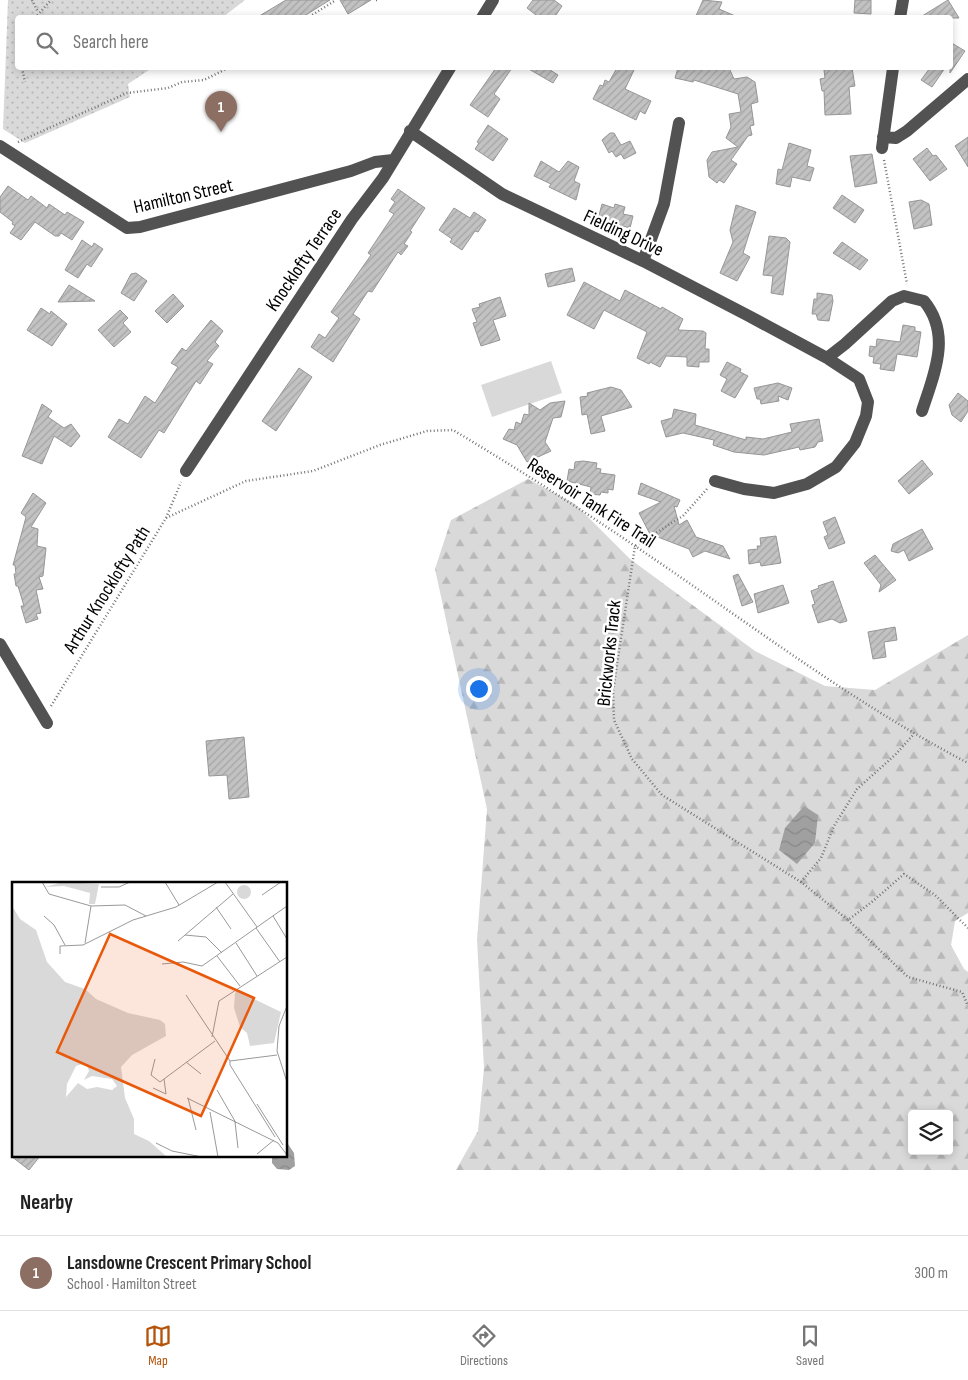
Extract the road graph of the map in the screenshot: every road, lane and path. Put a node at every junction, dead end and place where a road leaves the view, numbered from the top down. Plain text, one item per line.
1 (32, 0) edge
2 (51, 0) edge
3 (336, 0) edge
4 (494, 0) edge
5 (903, 0) edge
6 (38, 12) junction
7 (36, 15) edge
8 (312, 15) edge
9 (484, 15) edge
10 (900, 15) edge
11 (22, 70) edge
12 (224, 70) edge
13 (449, 70) edge
14 (893, 70) edge
15 (968, 79) edge
16 (24, 82) dead end
17 (679, 123) dead end
18 (410, 132) junction
19 (883, 143) junction
20 (6, 146) edge
21 (393, 160) junction
22 (643, 261) junction
23 (904, 296) junction
24 (827, 358) junction
25 (922, 411) dead end
26 (186, 471) joint
27 (715, 481) joint
28 (166, 518) junction
29 (635, 546) junction
30 (0, 644) edge
31 (45, 720) joint
32 (913, 735) junction
33 (968, 763) edge
34 (801, 882) junction
35 (848, 920) junction
36 (968, 928) edge
37 (968, 1006) edge

1 - 6 path
2 - 6 path
3 - 8 path
4 - 9 street
5 - 10 street
6 - 7 path
11 - 16 path
12 - 20 path
13 - 18 street, Knocklofty Terrace
14 - 19 street
15 - 19 street
17 - 22 street
18 - 21 street, Knocklofty Terrace
18 - 22 street, Fielding Drive
19 - 23 path
20 - 21 street, Hamilton Street
21 - 26 street, Knocklofty Terrace
22 - 24 street, Fielding Drive
23 - 24 street
23 - 25 street
24 - 27 street, Fielding Drive
26 - 28 path, Arthur Knocklofty Path
27 - 29 path
28 - 29 path, Reservoir Tank Fire Trail
28 - 31 path, Arthur Knocklofty Path
29 - 32 path, Reservoir Tank Fire Trail
29 - 34 path, Brickworks Track
30 - 31 street
32 - 33 path, Reservoir Tank Fire Trail
32 - 34 path
34 - 35 path, Brickworks Track
35 - 36 path
35 - 37 path, Brickworks Track

